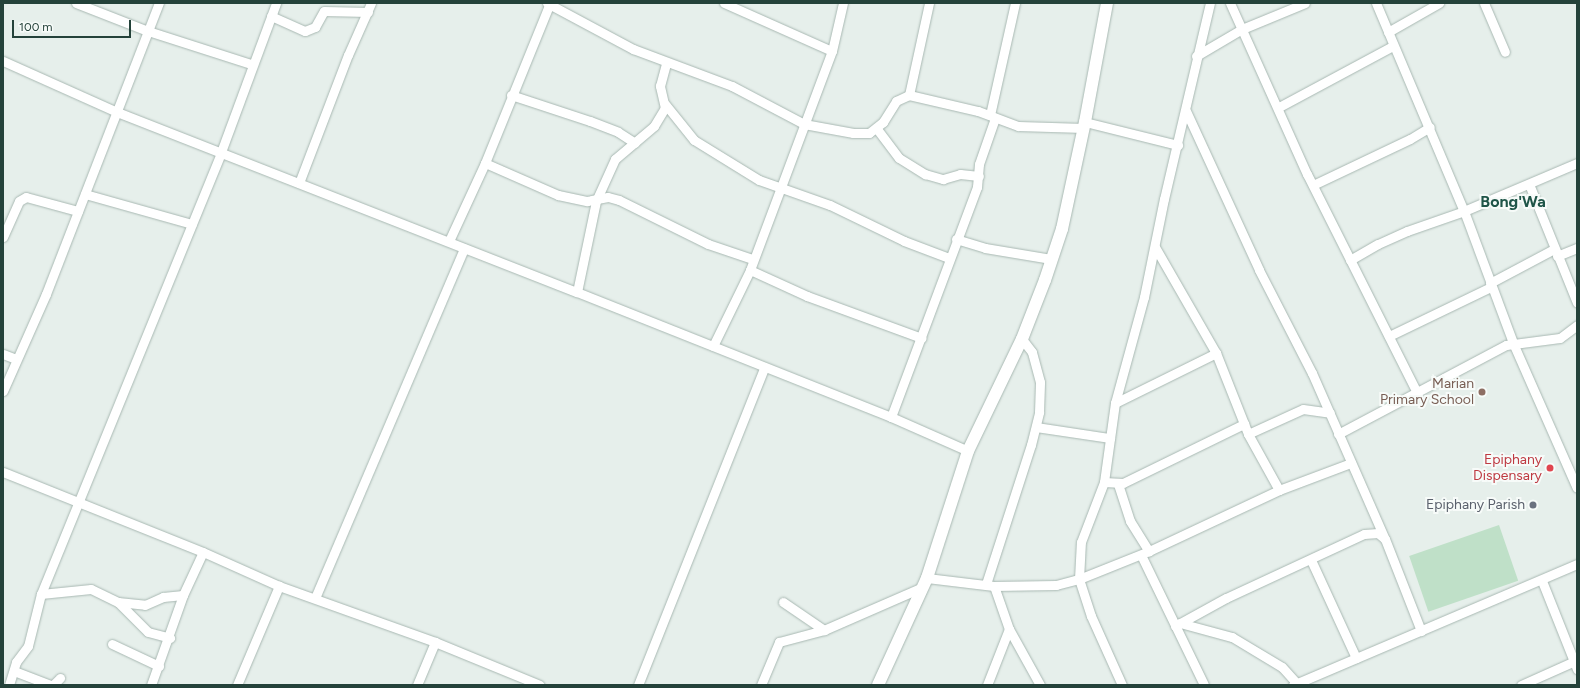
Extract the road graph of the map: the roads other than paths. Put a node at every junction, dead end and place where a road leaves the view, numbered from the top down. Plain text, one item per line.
1 (159, 3) edge
2 (276, 3) edge
3 (549, 3) edge
4 (724, 3) edge
5 (843, 3) edge
6 (929, 3) edge
7 (1016, 3) edge
8 (1108, 3) edge
9 (1210, 3) edge
10 (1230, 3) edge
11 (1304, 3) edge
12 (1376, 3) edge
13 (1439, 3) edge
14 (1484, 3) edge
15 (80, 4) edge
16 (370, 7) edge
17 (271, 16) junction
18 (1242, 29) junction
19 (148, 31) junction
20 (1388, 32) junction
21 (1393, 46) junction
22 (832, 51) junction
23 (1506, 52) dead end
24 (1196, 56) junction
25 (3, 61) edge
26 (666, 63) junction
27 (252, 64) junction
28 (511, 94) junction
29 (909, 95) junction
30 (665, 104) junction
31 (1279, 108) junction
32 (1186, 111) junction
33 (117, 112) junction
34 (992, 117) junction
35 (804, 124) junction
36 (1085, 125) junction
37 (1430, 127) junction
38 (876, 129) junction
39 (635, 143) junction
40 (1178, 145) junction
41 (221, 152) junction
42 (485, 163) junction
43 (1577, 163) edge
44 (979, 176) junction
45 (298, 183) junction
46 (1529, 184) junction
47 (1313, 185) junction
48 (780, 187) junction
49 (85, 194) junction
50 (596, 201) junction
51 (78, 211) junction
52 (1464, 212) junction
53 (192, 224) junction
54 (3, 237) edge
55 (956, 239) junction
56 (449, 242) junction
57 (1155, 247) junction
58 (464, 248) junction
59 (1577, 248) edge
60 (1556, 252) junction
61 (949, 258) junction
62 (752, 259) junction
63 (1051, 259) junction
64 (1350, 260) junction
65 (750, 270) junction
66 (1490, 285) junction
67 (1574, 288) edge
68 (577, 292) junction
69 (1577, 303) edge
70 (1577, 325) edge
71 (1389, 336) junction
72 (922, 338) junction
73 (1022, 339) junction
74 (1513, 343) junction
75 (713, 346) junction
76 (1216, 353) junction
77 (3, 354) edge
78 (16, 359) junction
79 (764, 368) junction
80 (3, 391) edge
81 (1416, 391) junction
82 (1115, 403) junction
83 (1330, 413) junction
84 (891, 417) junction
85 (1244, 424) junction
86 (1036, 427) junction
87 (1248, 434) junction
88 (1338, 434) junction
89 (1110, 438) junction
90 (968, 451) junction
91 (1351, 463) junction
92 (3, 472) edge
93 (1104, 482) junction
94 (1118, 484) junction
95 (1577, 486) edge
96 (1279, 490) junction
97 (78, 502) junction
98 (1385, 539) junction
99 (203, 552) junction
100 (1145, 553) junction
101 (1311, 560) junction
102 (1577, 564) edge
103 (1079, 579) junction
104 (1542, 581) junction
105 (925, 583) junction
106 (990, 585) junction
107 (279, 586) junction
108 (41, 594) junction
109 (183, 595) junction
110 (315, 598) junction
111 (118, 602) junction
112 (783, 602) dead end
113 (1177, 624) junction
114 (1009, 629) junction
115 (824, 630) junction
116 (1421, 631) junction
117 (170, 638) junction
118 (435, 642) junction
119 (112, 644) dead end
120 (1356, 658) junction
121 (1576, 663) edge
122 (159, 666) junction
123 (14, 671) junction
124 (60, 678) dead end
125 (536, 684) edge
126 (1296, 684) edge
127 (9, 685) edge
128 (52, 685) edge
129 (151, 685) edge
130 (237, 685) edge
131 (417, 685) edge
132 (638, 685) edge
133 (760, 685) edge
134 (878, 685) edge
135 (987, 685) edge
136 (1040, 685) edge
137 (1122, 685) edge
138 (1204, 685) edge
139 (1521, 685) edge

1 - 19 street
2 - 17 street
3 - 26 street
3 - 28 street
4 - 22 street
5 - 22 street
6 - 29 street
7 - 34 street
8 - 36 main road
9 - 24 street
10 - 18 street
11 - 18 street
12 - 20 street
13 - 20 street
14 - 23 street
15 - 19 street
16 - 17 street
16 - 45 street
17 - 27 street
18 - 24 street
18 - 31 street
19 - 27 street
19 - 33 street
20 - 21 street
21 - 31 street
21 - 37 street
22 - 35 street
24 - 32 street
25 - 33 street
26 - 30 street
26 - 35 street
27 - 41 street
28 - 39 street
28 - 42 street
29 - 34 street
29 - 38 street
30 - 39 street
30 - 48 street
31 - 47 street
32 - 40 street
32 - 83 street
33 - 41 street
33 - 49 street
34 - 36 street
34 - 44 street
35 - 38 street
35 - 48 street
36 - 40 street
36 - 63 main road
37 - 47 street
37 - 52 street
38 - 44 street
39 - 50 street
40 - 57 street
41 - 45 street
41 - 53 street
42 - 50 street
42 - 56 street
43 - 46 street
44 - 55 street
45 - 56 street
46 - 52 street
46 - 60 street
47 - 64 street
48 - 61 street
48 - 62 street
49 - 51 street
49 - 53 street
50 - 62 street
50 - 68 street
51 - 54 street
51 - 78 street
52 - 64 street
52 - 66 street
53 - 97 street
55 - 61 street
55 - 63 street
56 - 58 street
57 - 76 street
57 - 82 street
58 - 68 street
58 - 110 street
59 - 60 street
60 - 66 street
60 - 67 street
61 - 72 street
62 - 65 street
63 - 73 main road
64 - 71 street
65 - 72 street
65 - 75 street
66 - 71 street
66 - 74 street
67 - 69 street
68 - 75 street
70 - 74 street
71 - 81 street
72 - 84 street
73 - 86 street
73 - 90 main road
74 - 81 street
74 - 95 street
75 - 79 street
76 - 82 street
76 - 85 street
77 - 78 street
78 - 80 street
79 - 84 street
79 - 132 street
81 - 88 street
82 - 89 street
83 - 87 street
83 - 88 street
84 - 90 street
85 - 87 street
85 - 94 street
86 - 89 street
86 - 106 street
87 - 96 street
88 - 91 street
89 - 93 street
90 - 105 main road
91 - 96 street
91 - 98 street
92 - 97 street
93 - 94 street
93 - 103 street
94 - 100 street
96 - 100 street
97 - 99 street
97 - 108 street
98 - 101 street
98 - 116 street
99 - 107 street
99 - 109 street
100 - 103 street
100 - 113 street
101 - 113 street
101 - 120 street
102 - 104 street
103 - 106 street
103 - 137 street
104 - 116 street
104 - 121 street
105 - 106 street
105 - 115 street
105 - 134 main road
106 - 114 street
107 - 110 street
107 - 130 street
108 - 111 street
108 - 123 street
109 - 111 street
109 - 117 street
110 - 118 street
111 - 117 street
112 - 115 street
113 - 126 street
113 - 138 street
114 - 135 street
114 - 136 street
115 - 133 street
116 - 120 street
117 - 122 street
118 - 125 street
118 - 131 street
119 - 122 street
120 - 126 street
121 - 139 street
122 - 129 street
123 - 127 street
123 - 128 street
124 - 128 street

